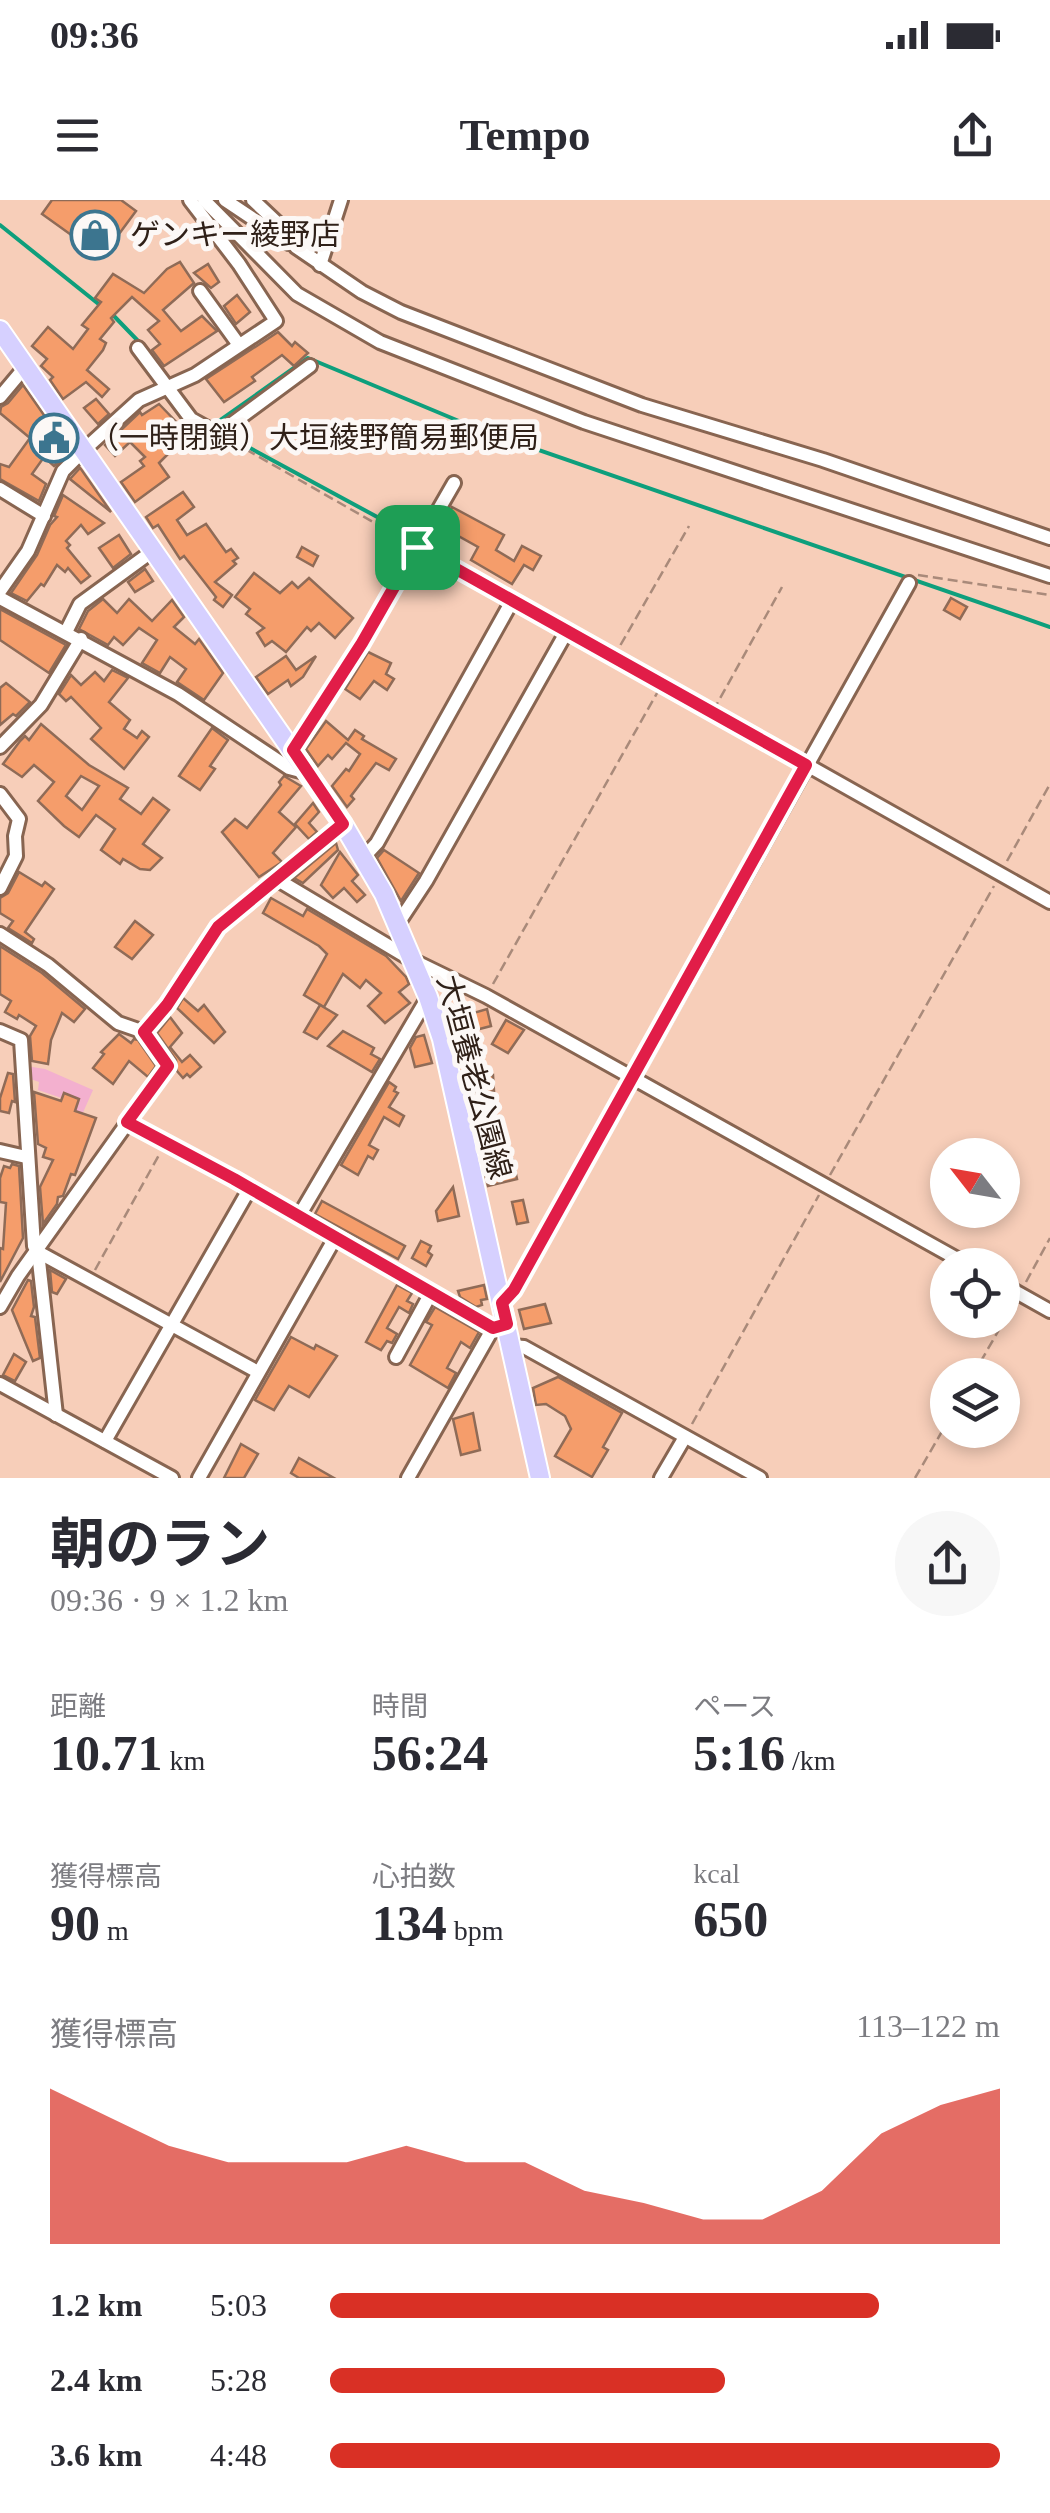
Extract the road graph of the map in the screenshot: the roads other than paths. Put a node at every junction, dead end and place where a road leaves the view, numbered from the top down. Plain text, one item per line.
1 (190, 200) edge
2 (204, 200) edge
3 (225, 200) edge
4 (253, 200) edge
5 (341, 200) edge
6 (296, 247) junction
7 (320, 265) junction
8 (200, 291) dead end
9 (0, 330) edge
10 (239, 345) junction
11 (138, 348) dead end
12 (26, 366) junction
13 (310, 366) dead end
14 (168, 389) junction
15 (0, 398) edge
16 (84, 449) junction
17 (454, 483) dead end
18 (0, 489) edge
19 (44, 516) junction
20 (1050, 538) edge
21 (154, 550) junction
22 (1050, 576) edge
23 (909, 583) road end
24 (0, 595) edge
25 (512, 600) road end
26 (567, 631) road end
27 (66, 632) junction
28 (80, 639) junction
29 (0, 746) edge
30 (293, 750) junction
31 (806, 765) junction
32 (308, 773) junction
33 (0, 794) edge
34 (343, 824) junction
35 (363, 858) junction
36 (278, 880) junction
37 (0, 888) edge
38 (1050, 902) edge
39 (397, 926) junction
40 (0, 934) edge
41 (412, 960) junction
42 (428, 997) junction
43 (0, 1031) edge
44 (144, 1032) junction
45 (633, 1078) junction
46 (127, 1122) junction
47 (0, 1151) edge
48 (26, 1157) junction
49 (250, 1188) junction
50 (298, 1216) junction
51 (335, 1238) junction
52 (937, 1248) edge
53 (38, 1252) junction
54 (431, 1292) junction
55 (1020, 1295) edge
56 (502, 1303) junction
57 (0, 1306) edge
58 (1050, 1311) edge
59 (170, 1326) junction
60 (500, 1326) junction
61 (511, 1346) junction
62 (396, 1357) dead end
63 (258, 1372) junction
64 (0, 1384) edge
65 (56, 1415) junction
66 (685, 1437) junction
67 (105, 1441) junction
68 (156, 1474) edge
69 (172, 1478) edge
70 (199, 1478) edge
71 (408, 1478) edge
72 (540, 1478) edge
73 (661, 1478) edge
74 (760, 1478) edge

1 - 10 street
2 - 22 street
3 - 6 street
4 - 6 street
5 - 7 street
6 - 7 street
7 - 20 street
8 - 10 street
9 - 12 main road, 大垣養老公園線
10 - 14 street
11 - 14 street
12 - 15 street
12 - 16 main road, 大垣養老公園線
13 - 14 street
14 - 16 street
16 - 19 street
16 - 21 main road, 大垣養老公園線
17 - 30 street
18 - 19 street
19 - 24 street
21 - 27 street
21 - 30 main road, 大垣養老公園線
23 - 31 street
24 - 27 street
25 - 35 street
26 - 39 street
27 - 28 street
28 - 29 street
28 - 32 street
30 - 32 main road, 大垣養老公園線
31 - 38 street
31 - 45 street
32 - 34 main road, 大垣養老公園線
33 - 37 street
34 - 35 main road, 大垣養老公園線
34 - 36 street
35 - 39 main road, 大垣養老公園線
36 - 41 street
36 - 44 street
39 - 41 main road, 大垣養老公園線
40 - 44 street
41 - 42 main road, 大垣養老公園線
41 - 45 street
42 - 50 street
42 - 56 main road, 大垣養老公園線
43 - 48 street
44 - 46 street
45 - 52 street
45 - 56 street
46 - 49 street
46 - 53 street
47 - 48 street
48 - 53 street
49 - 50 street
49 - 59 street
50 - 51 street
51 - 54 street
51 - 63 street
53 - 57 street
53 - 59 street
53 - 65 street
54 - 60 street
54 - 62 street
55 - 58 street
56 - 60 main road, 大垣養老公園線
59 - 63 street
59 - 67 street
60 - 61 main road, 大垣養老公園線
60 - 71 street
61 - 66 street
61 - 72 main road, 大垣養老公園線
63 - 70 street
64 - 65 street
65 - 67 street
66 - 73 street
66 - 74 street
67 - 68 street
68 - 69 street

